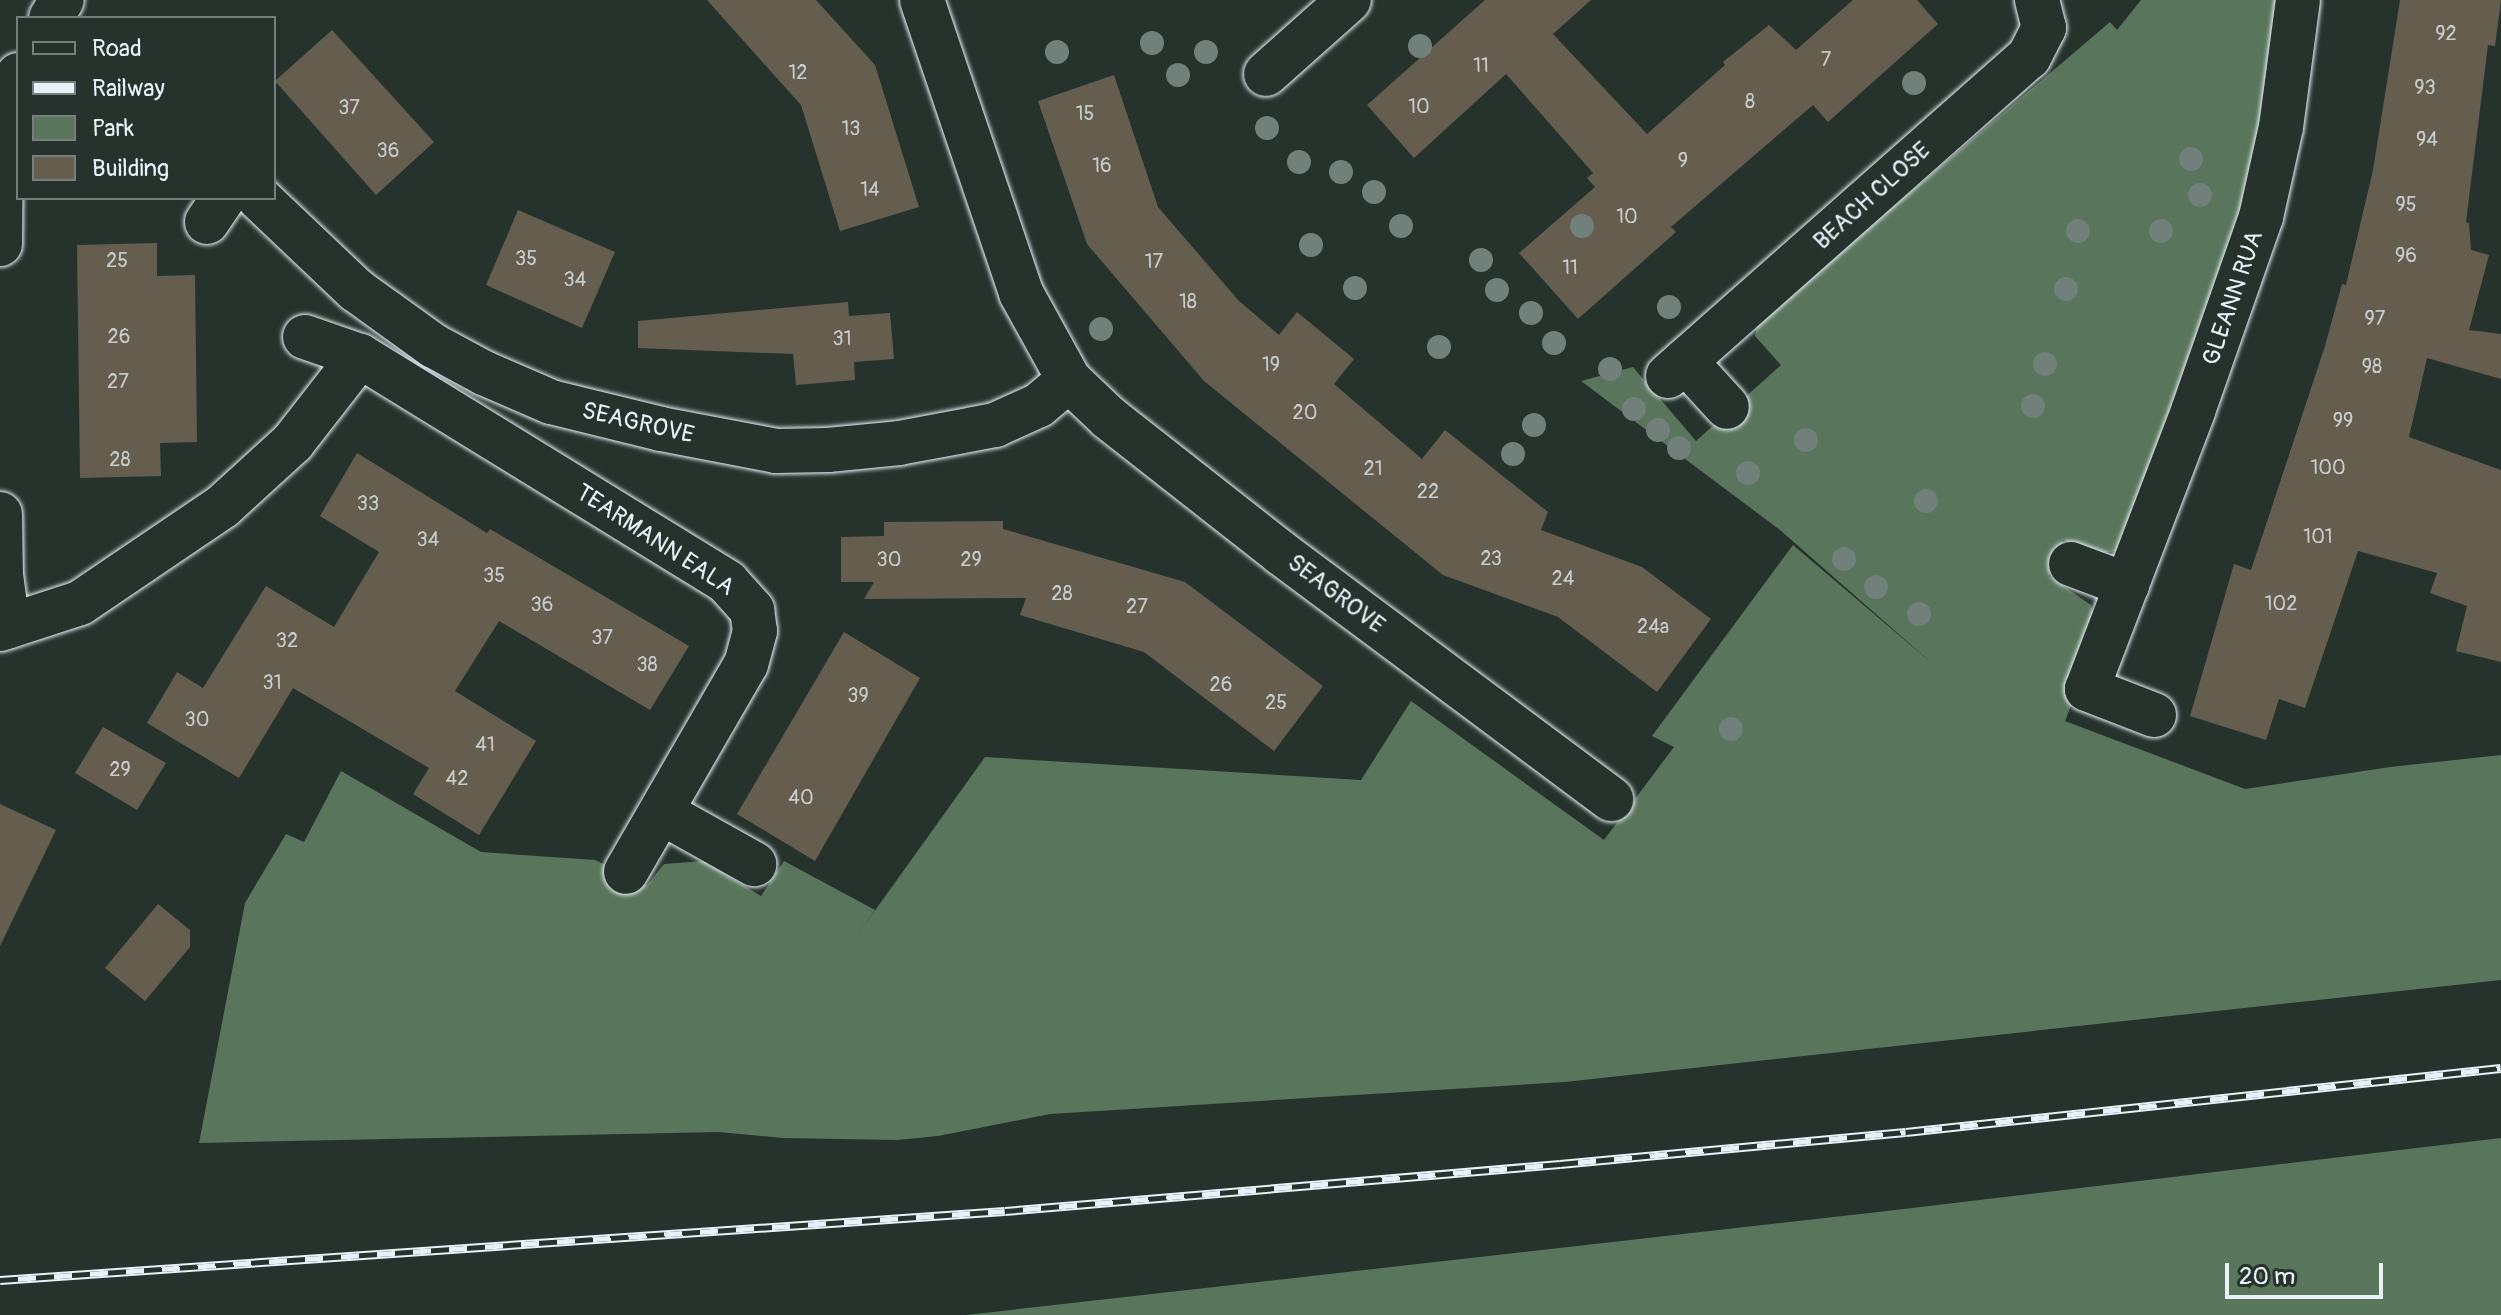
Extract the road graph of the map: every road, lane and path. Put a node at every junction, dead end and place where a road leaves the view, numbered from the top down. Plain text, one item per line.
1 (922, 0) edge
2 (1349, 0) edge
3 (2037, 0) edge
4 (2298, 0) edge
5 (1266, 74) dead end
6 (16, 82) edge
7 (1, 190) edge
8 (261, 200) edge
9 (0, 244) edge
10 (305, 337) dead end
11 (360, 356) junction
12 (1069, 380) junction
13 (1727, 407) dead end
14 (0, 514) edge
15 (2071, 564) dead end
16 (2127, 585) junction
17 (4, 628) edge
18 (2154, 715) dead end
19 (1611, 799) dead end
20 (661, 812) junction
21 (754, 864) dead end
22 (626, 872) dead end

1 - 12 street, SEAGROVE
2 - 5 street
3 - 13 street, BEACH CLOSE
4 - 16 street, GLEANN RUA
6 - 7 street
7 - 9 street
8 - 12 street, SEAGROVE
10 - 11 street, TEARMANN EALA
11 - 17 street
11 - 20 street, TEARMANN EALA
12 - 19 street, SEAGROVE
14 - 17 street
15 - 16 street
16 - 18 street, GLEANN RUA
20 - 21 street
20 - 22 street, TEARMANN EALA

